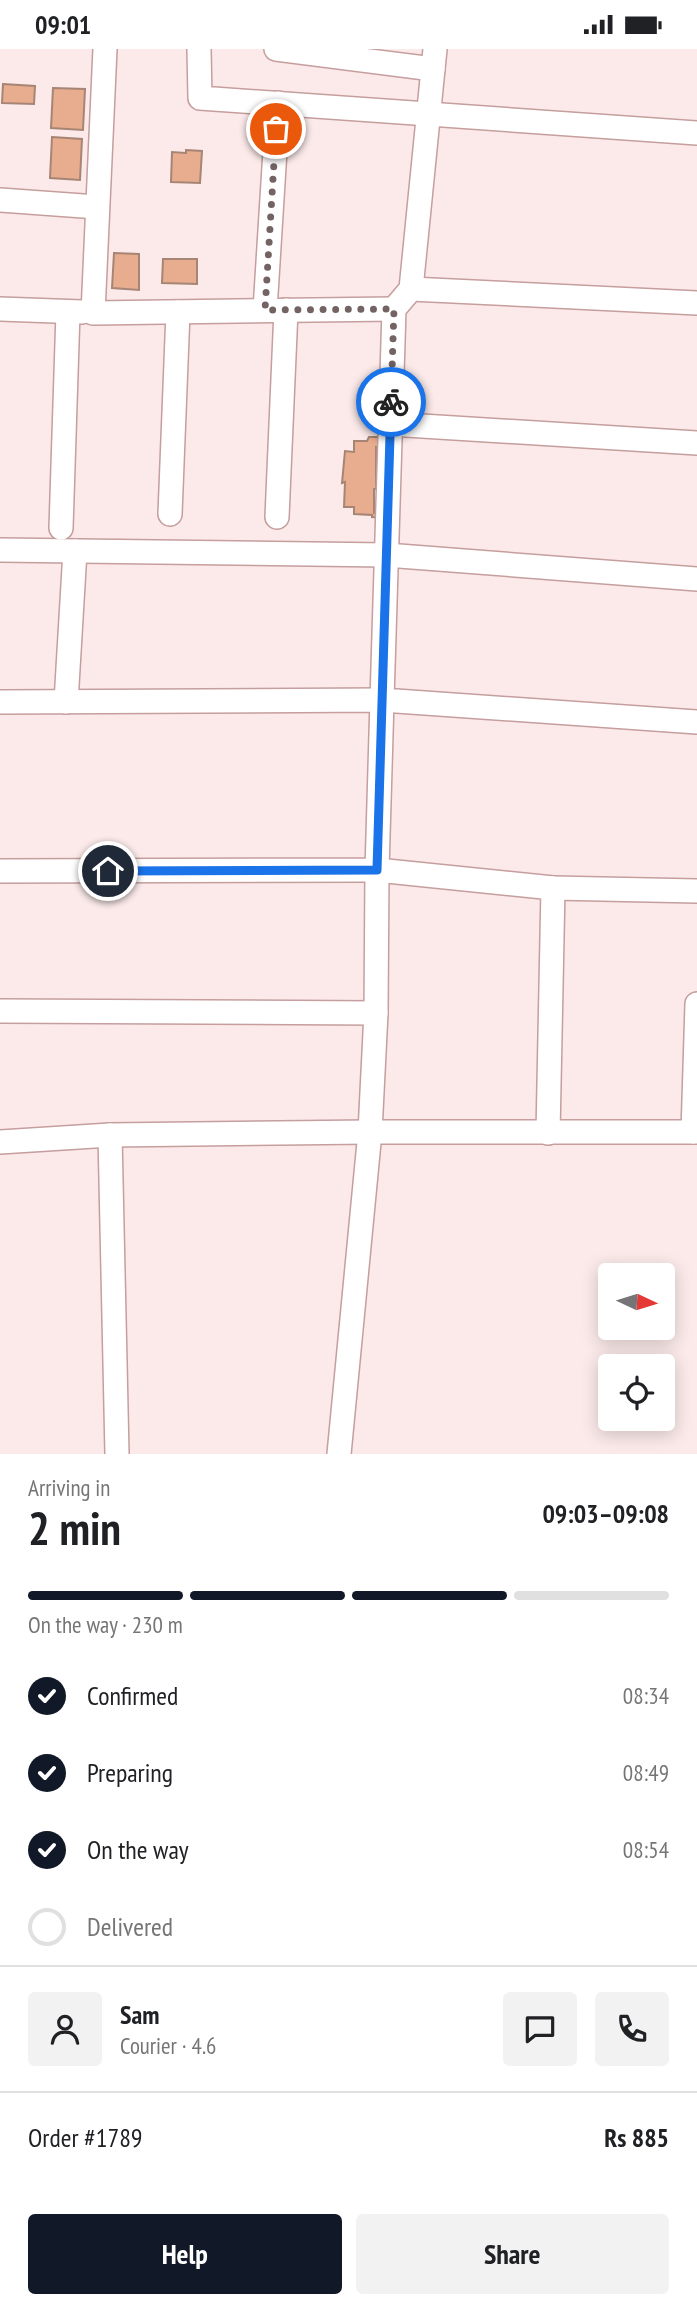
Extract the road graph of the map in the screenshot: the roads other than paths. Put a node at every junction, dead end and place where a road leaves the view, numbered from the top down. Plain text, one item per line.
1 (105, 49) edge
2 (199, 49) edge
3 (276, 49) edge
4 (434, 59) edge
5 (278, 103) junction
6 (428, 113) junction
7 (697, 133) edge
8 (0, 200) edge
9 (97, 207) junction
10 (411, 289) junction
11 (697, 303) edge
12 (0, 309) edge
13 (394, 309) junction
14 (276, 310) junction
15 (68, 312) junction
16 (178, 312) junction
17 (93, 313) junction
18 (390, 424) junction
19 (697, 443) edge
20 (170, 514) dead end
21 (277, 517) dead end
22 (61, 528) dead end
23 (0, 550) edge
24 (75, 551) junction
25 (386, 555) junction
26 (697, 579) edge
27 (382, 700) junction
28 (0, 702) edge
29 (66, 702) junction
30 (697, 722) edge
31 (377, 870) junction
32 (0, 871) edge
33 (553, 888) junction
34 (697, 891) edge
35 (697, 1004) edge
36 (0, 1011) edge
37 (376, 1013) junction
38 (370, 1132) junction
39 (548, 1132) junction
40 (695, 1132) edge
41 (110, 1135) junction
42 (0, 1142) edge
43 (117, 1454) edge
44 (339, 1454) edge

1 - 9 street
2 - 5 street
3 - 4 street
4 - 6 street
5 - 6 street
5 - 14 street
6 - 7 street
6 - 10 street
8 - 9 street
9 - 17 street
10 - 11 street
10 - 13 street
12 - 15 street
13 - 14 street
13 - 18 street
14 - 16 street
14 - 21 street
15 - 17 street
15 - 22 street
16 - 17 street
16 - 20 street
18 - 19 street
18 - 25 street
23 - 24 street
24 - 25 street
24 - 29 street
25 - 26 street
25 - 27 street
27 - 29 street
27 - 30 street
27 - 31 street
28 - 29 street
31 - 32 street
31 - 33 street
31 - 37 street
33 - 34 street
33 - 39 street
35 - 40 street
36 - 37 street
37 - 38 street
38 - 39 street
38 - 41 street
38 - 44 street
39 - 40 street
41 - 42 street
41 - 43 street

